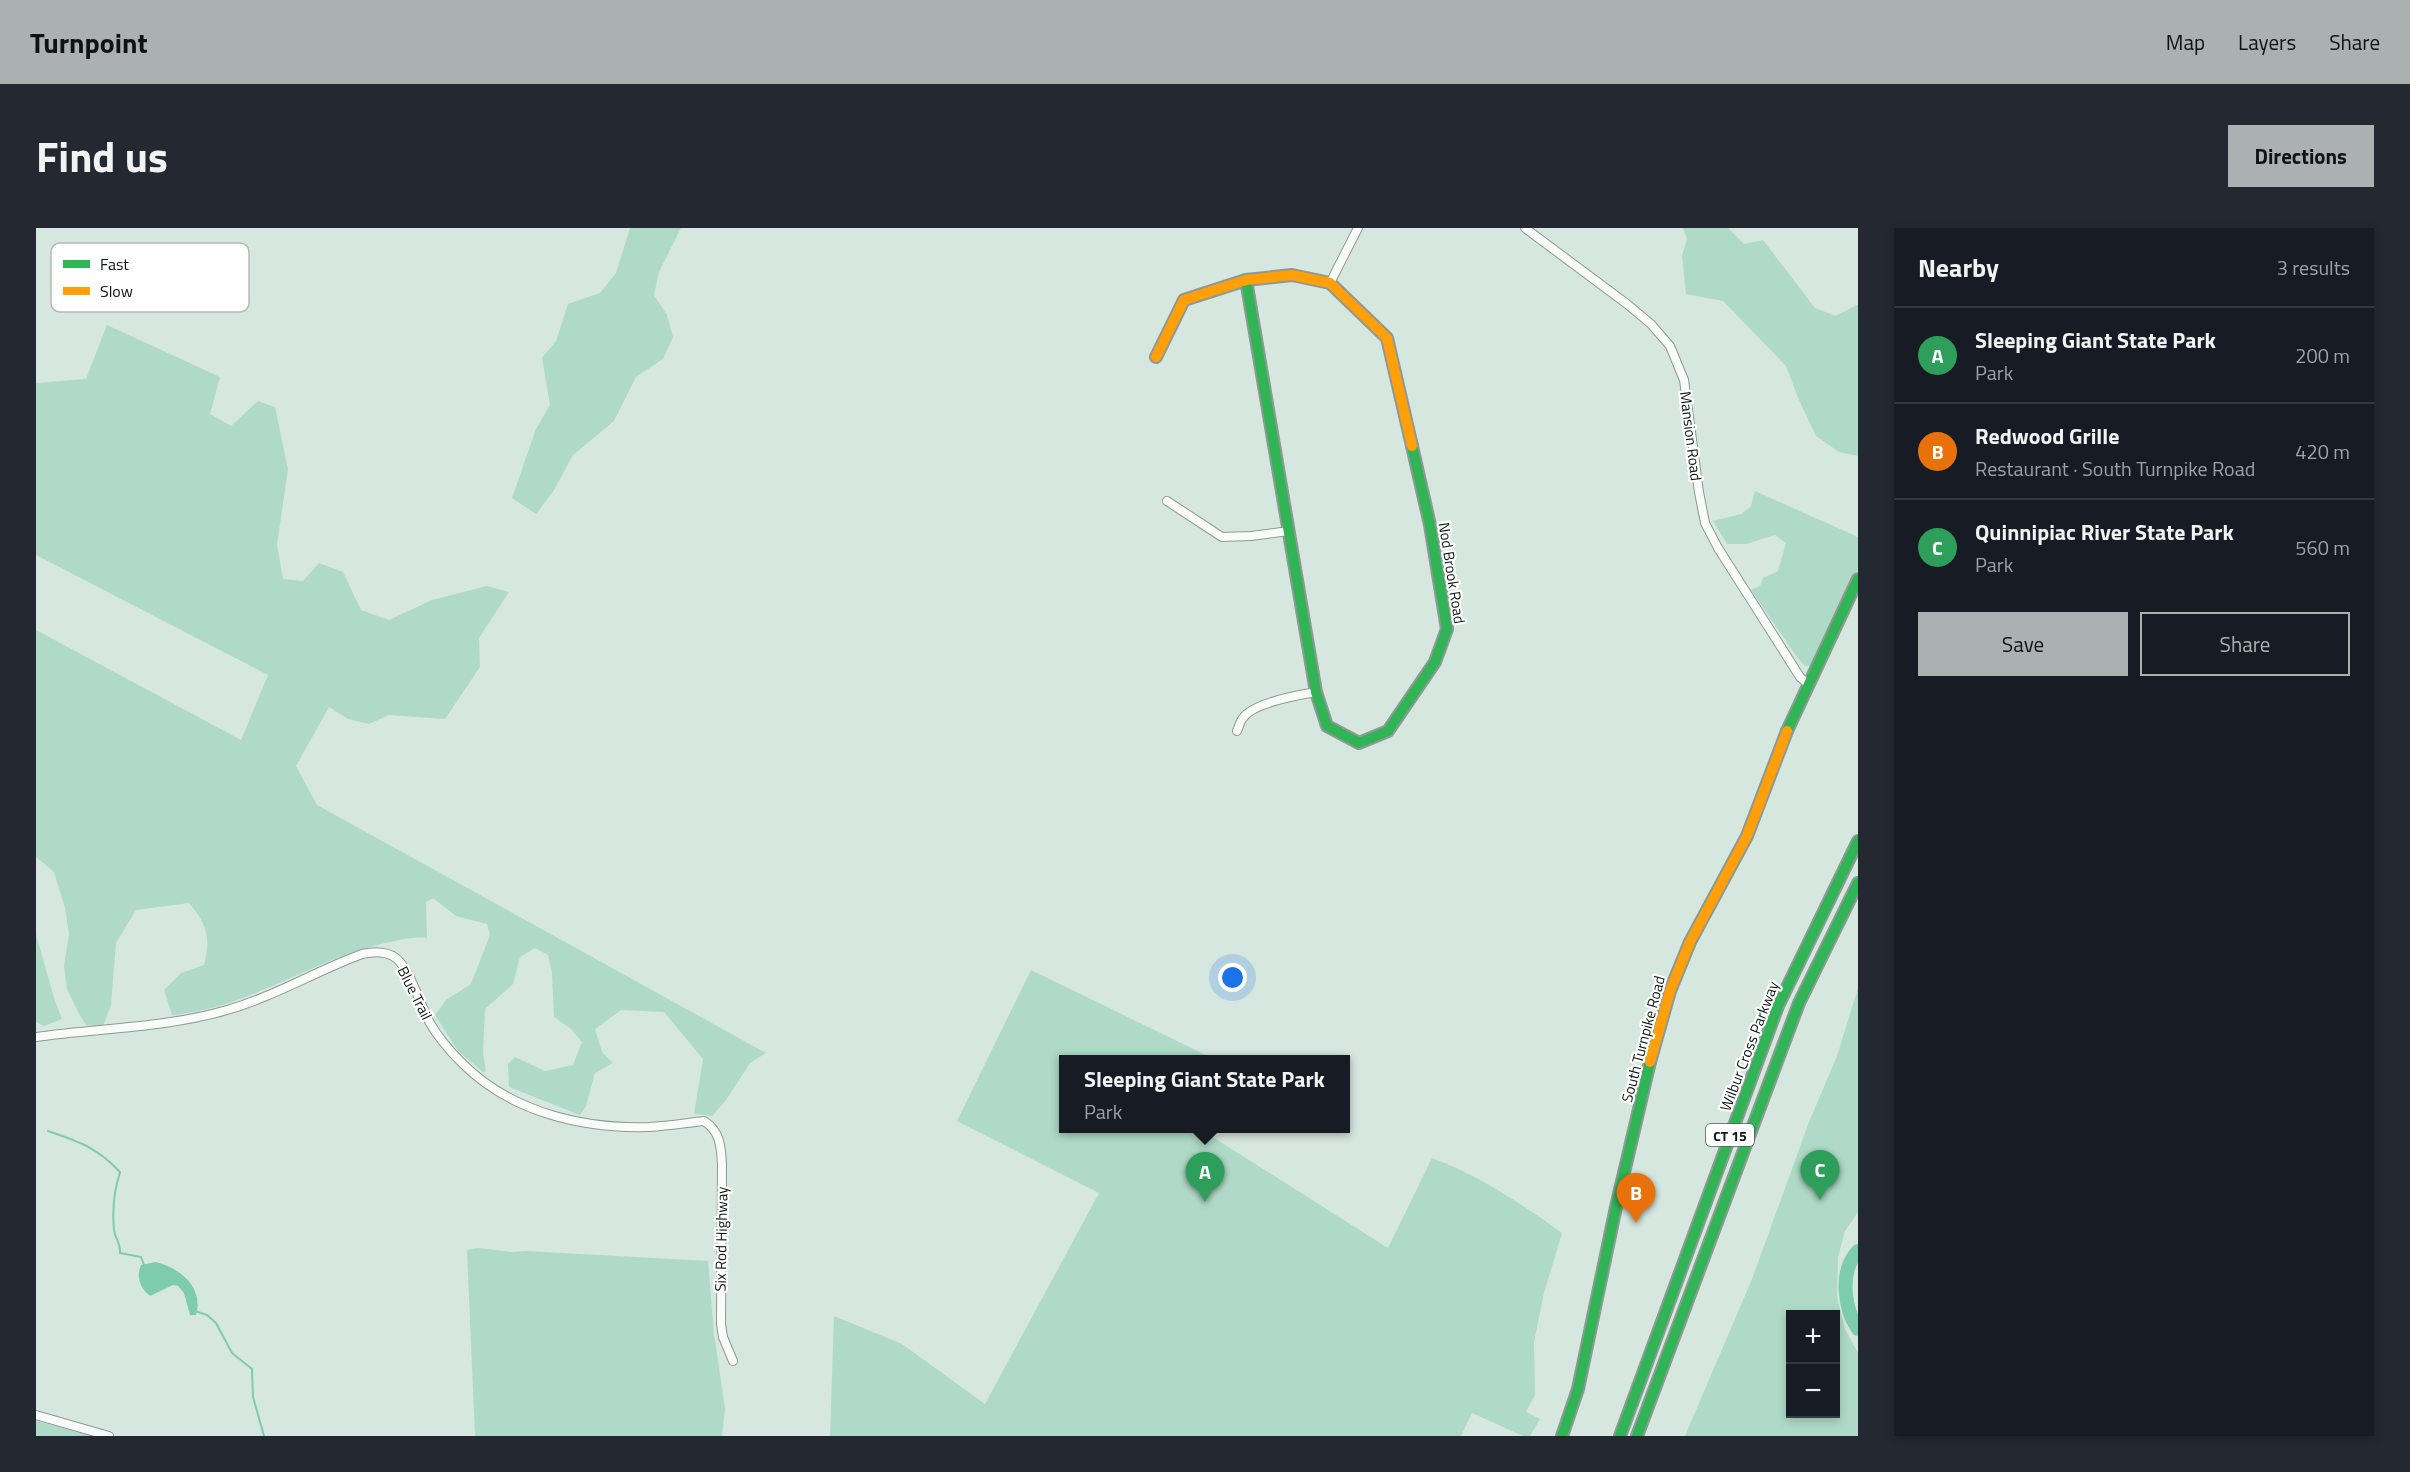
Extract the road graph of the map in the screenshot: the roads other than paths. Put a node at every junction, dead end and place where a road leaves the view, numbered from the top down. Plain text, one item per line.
1 (1358, 228) edge
2 (1525, 228) edge
3 (1246, 280) junction
4 (1330, 283) junction
5 (1156, 357) dead end
6 (1167, 501) dead end
7 (1289, 531) junction
8 (1858, 579) edge
9 (1809, 685) junction
10 (1316, 692) junction
11 (1237, 731) dead end
12 (1858, 841) edge
13 (1858, 883) edge
14 (36, 1036) edge
15 (704, 1121) joint
16 (733, 1361) dead end
17 (36, 1415) edge
18 (1563, 1433) edge
19 (109, 1436) edge
20 (1620, 1436) edge
21 (1637, 1436) edge

1 - 4 street
2 - 9 street, Mansion Road
3 - 4 main road
3 - 5 main road
3 - 7 main road, Nod Brook Road
4 - 10 main road, Nod Brook Road
6 - 7 street
7 - 10 main road, Nod Brook Road
8 - 9 main road, South Turnpike Road
9 - 18 main road, South Turnpike Road
10 - 11 street
12 - 20 main road, Wilbur Cross Parkway / CT 15
13 - 21 main road, CT 15
14 - 15 street, Blue Trail
15 - 16 street, Six Rod Highway
17 - 19 street

